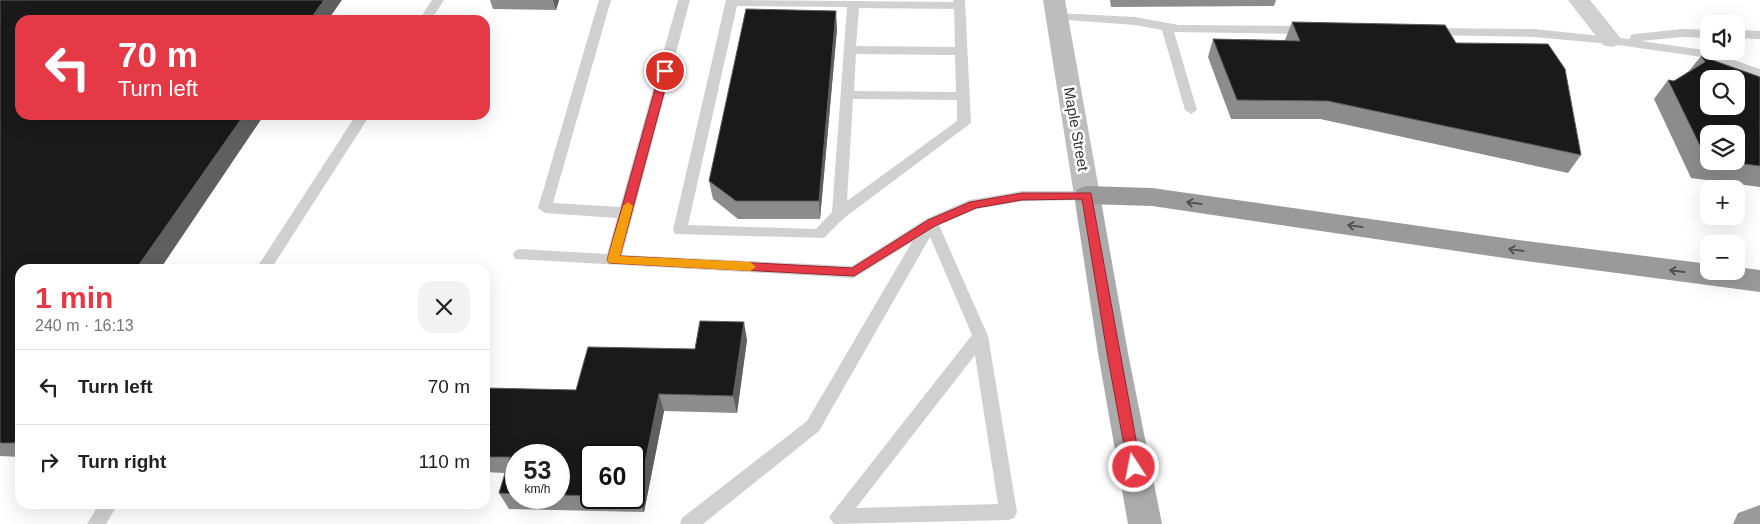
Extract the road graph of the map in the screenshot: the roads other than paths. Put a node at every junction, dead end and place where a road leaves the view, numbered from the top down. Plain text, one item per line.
1 (438, 0) edge
2 (605, 0) edge
3 (684, 0) edge
4 (1579, 0) edge
5 (732, 1) edge
6 (959, 3) edge
7 (853, 4) junction
8 (1056, 8) edge
9 (428, 15) edge
10 (1167, 27) junction
11 (1318, 30) edge
12 (1416, 32) edge
13 (1700, 34) edge
14 (1745, 34) edge
15 (1760, 35) edge
16 (1611, 40) junction
17 (850, 50) junction
18 (961, 51) junction
19 (1760, 73) edge
20 (847, 95) junction
21 (963, 96) junction
22 (1192, 110) dead end
23 (360, 120) edge
24 (1087, 195) junction
25 (626, 212) junction
26 (839, 214) junction
27 (932, 223) junction
28 (520, 256) dead end
29 (613, 260) junction
30 (266, 264) edge
31 (1760, 281) edge
32 (980, 336) junction
33 (106, 509) edge
34 (1760, 521) edge
35 (96, 524) edge
36 (689, 524) edge
37 (1145, 524) edge
38 (1750, 524) edge

1 - 9 lane
2 - 25 lane
3 - 25 lane
4 - 16 street
5 - 7 lane
5 - 26 lane
6 - 7 lane
6 - 18 lane
7 - 17 lane
8 - 10 lane
8 - 24 main road, Maple Street
10 - 11 lane
10 - 22 lane
12 - 16 lane
13 - 16 lane
14 - 15 lane
16 - 19 lane
17 - 18 lane
17 - 20 lane
18 - 21 lane
20 - 21 lane
20 - 26 lane
21 - 26 lane
23 - 30 lane
24 - 27 lane
31 -> 24 highway
24 - 37 main road, Maple Street
25 - 29 lane
27 - 29 lane
27 - 32 lane
27 - 36 lane
28 - 29 lane
32 - 32 lane
33 - 35 lane
34 - 38 highway

